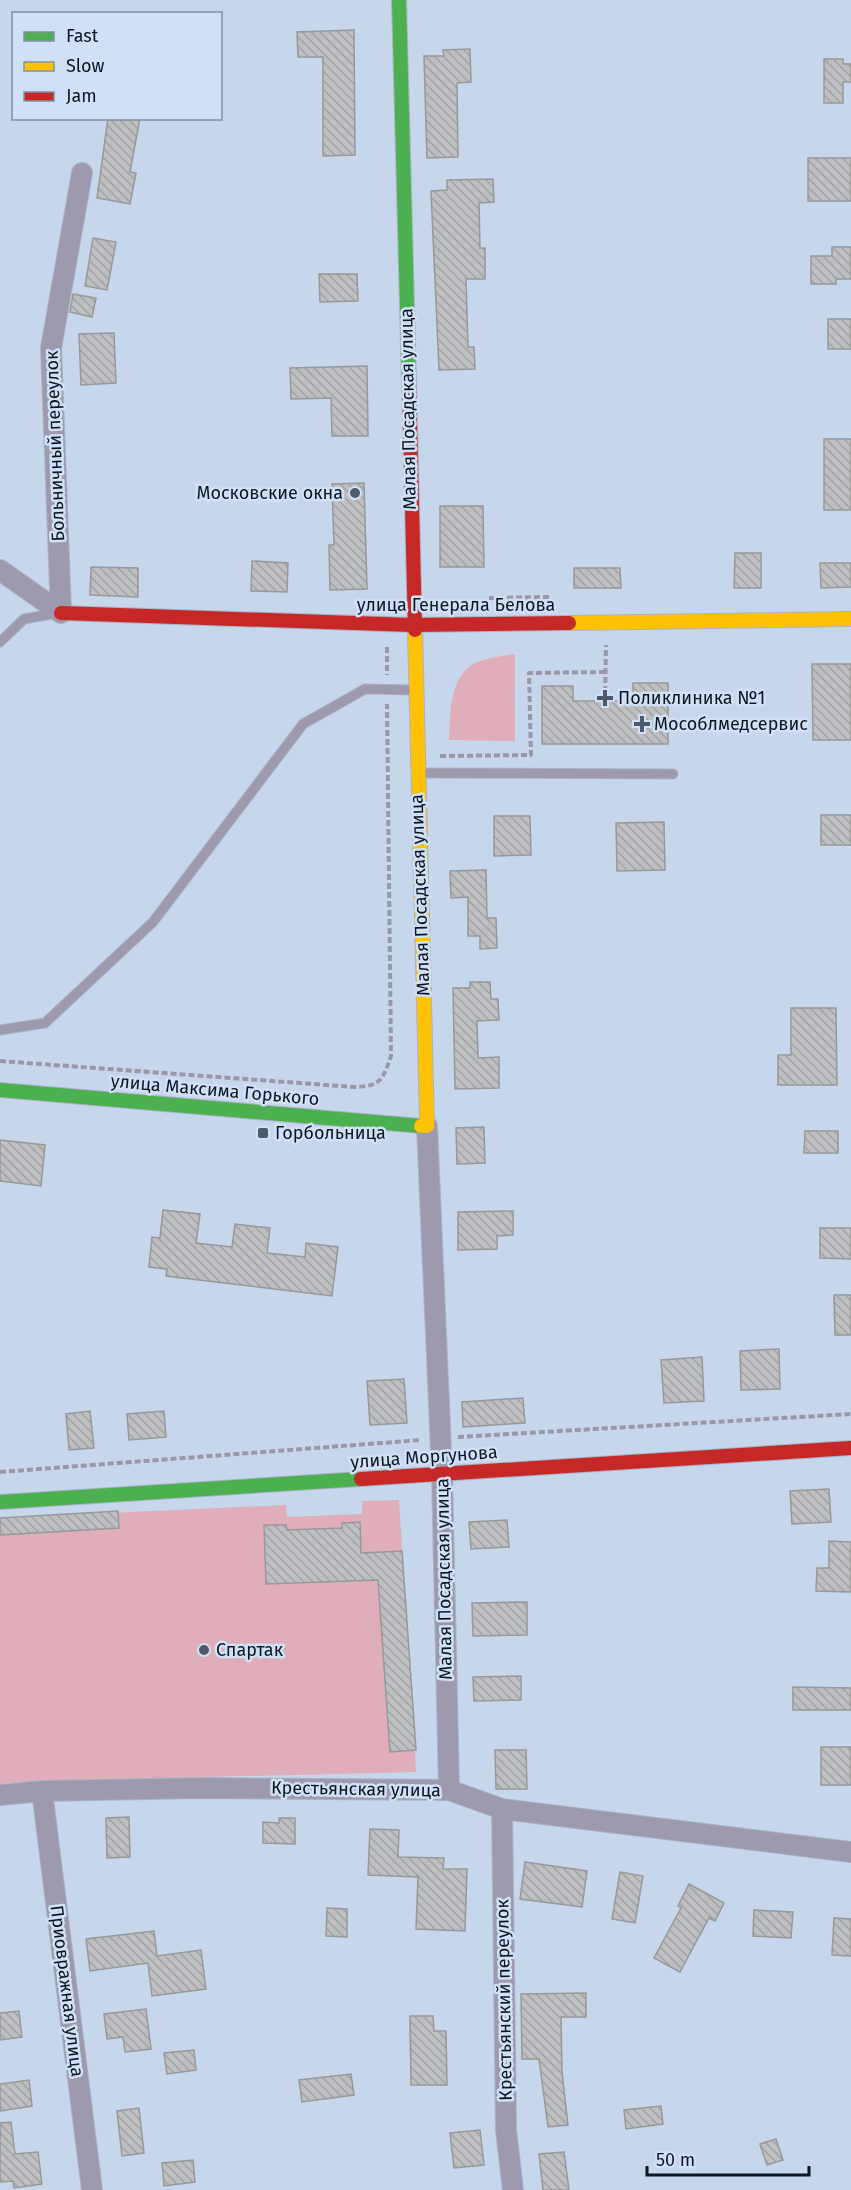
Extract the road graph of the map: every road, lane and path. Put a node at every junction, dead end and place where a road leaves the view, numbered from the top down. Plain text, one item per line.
1 (399, 0) edge
2 (82, 173) dead end
3 (0, 570) edge
4 (60, 613) junction
5 (851, 619) edge
6 (412, 625) junction
7 (0, 642) edge
8 (606, 672) dead end
9 (414, 690) junction
10 (388, 756) dead end
11 (416, 756) junction
12 (417, 773) junction
13 (673, 774) dead end
14 (0, 1030) edge
15 (0, 1090) edge
16 (427, 1126) junction
17 (851, 1448) edge
18 (442, 1474) junction
19 (0, 1502) edge
20 (449, 1790) junction
21 (42, 1791) junction
22 (0, 1795) edge
23 (502, 1809) junction
24 (851, 1852) edge
25 (92, 2190) edge
26 (513, 2190) edge

1 - 6 main road, Малая Посадская улица
2 - 4 street, Больничный переулок
3 - 4 street
4 - 6 main road, улица Генерала Белова
4 - 7 lane
5 - 6 main road, улица Генерала Белова
6 - 9 main road, Малая Посадская улица
8 - 11 path
9 - 11 main road, Малая Посадская улица
9 - 14 lane
10 - 11 path
11 - 12 main road, Малая Посадская улица
12 - 13 lane
12 - 16 main road, Малая Посадская улица
15 - 16 main road, улица Максима Горького
16 - 18 street, Малая Посадская улица
17 - 18 main road, улица Моргунова
18 - 19 main road, улица Моргунова
18 - 20 street, Малая Посадская улица
20 - 21 street, Крестьянская улица
20 - 23 street, Крестьянская улица
21 - 22 street, Крестьянская улица
21 - 25 street, Приовражная улица
23 - 24 street, Крестьянская улица
23 - 26 street, Крестьянский переулок

